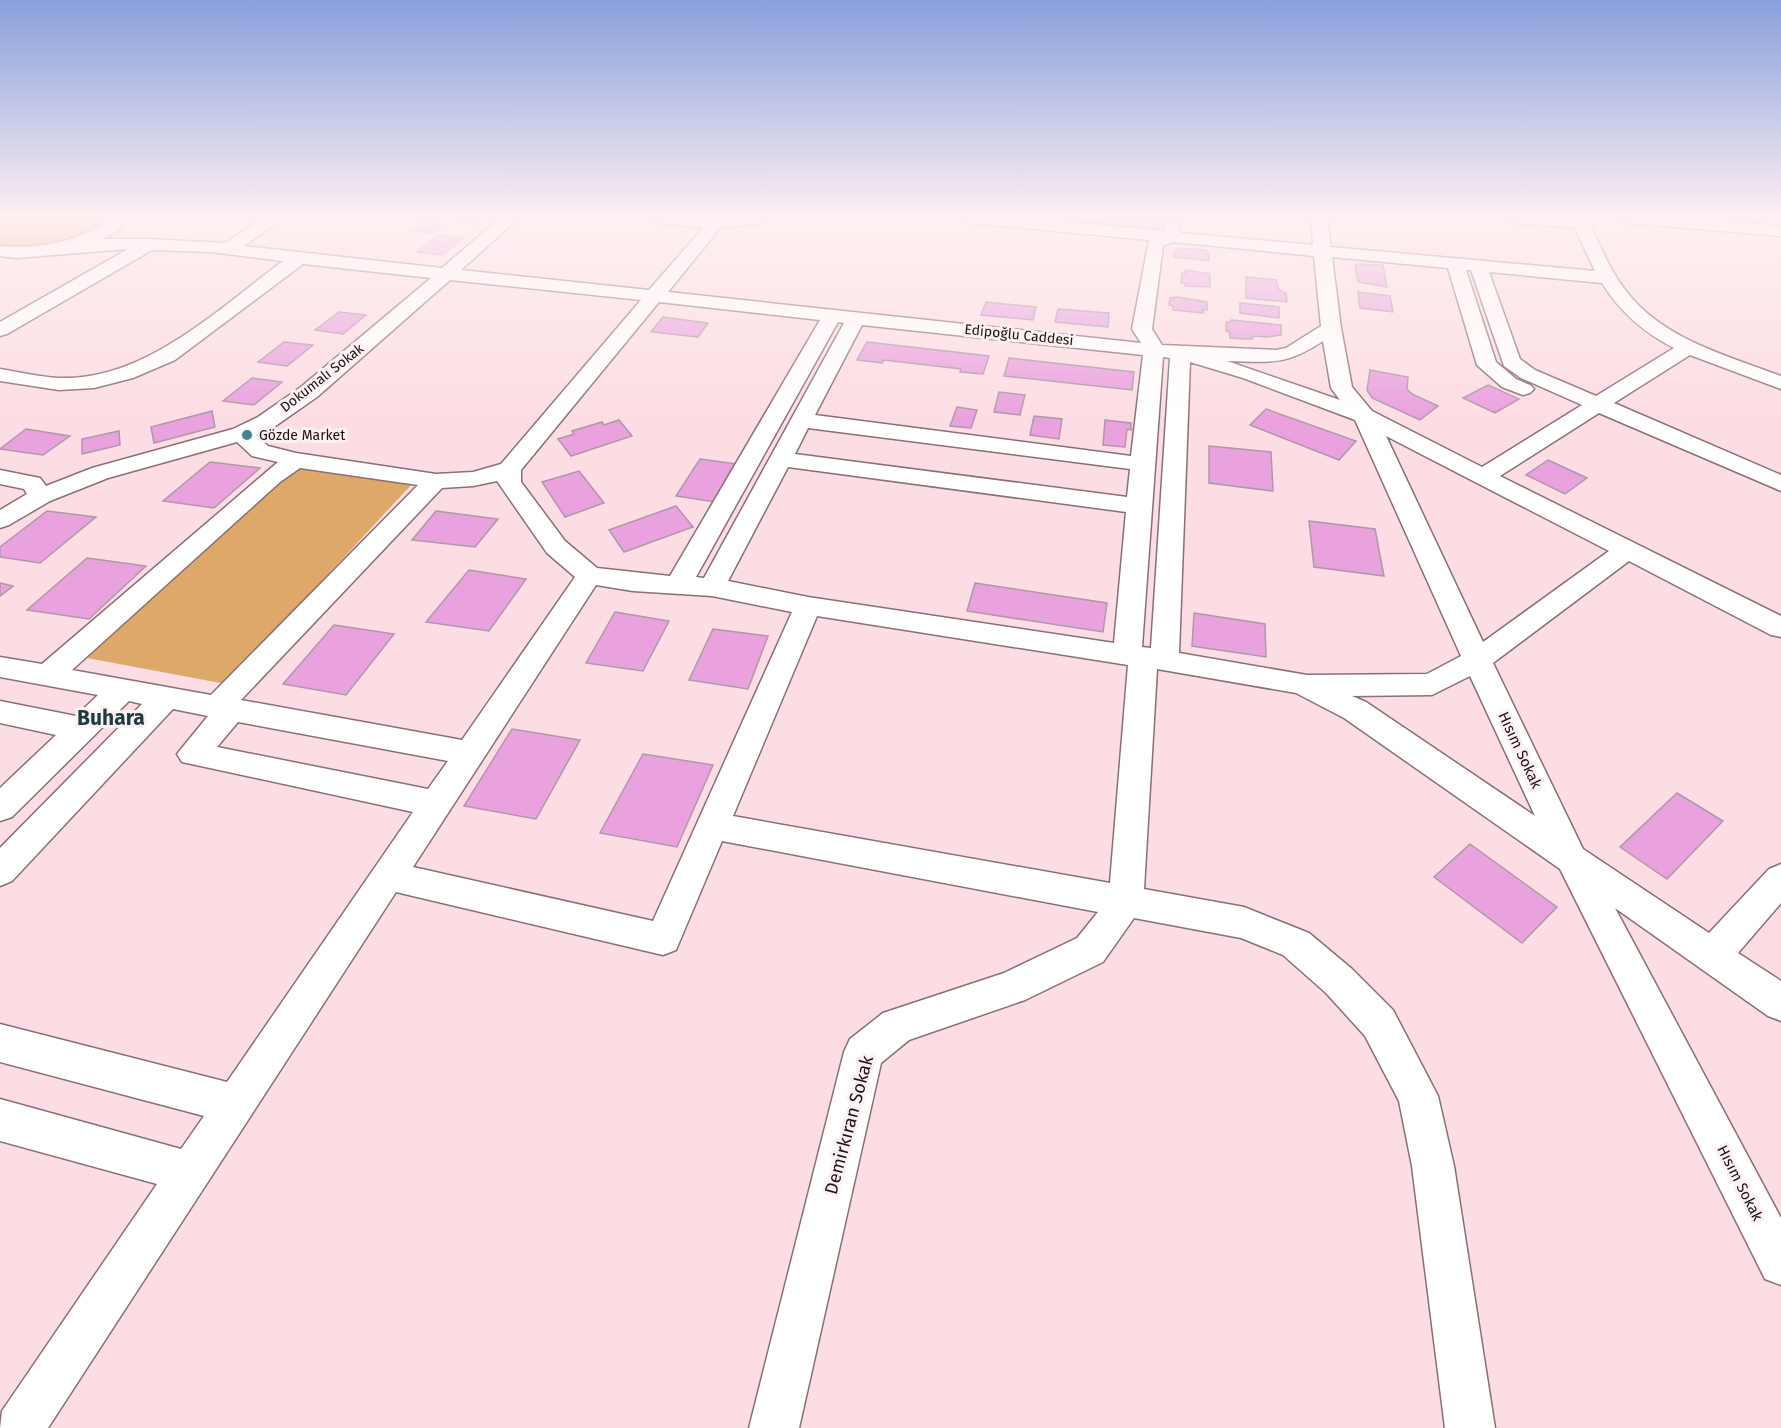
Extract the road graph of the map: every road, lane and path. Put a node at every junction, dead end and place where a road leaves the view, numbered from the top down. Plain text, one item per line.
1 (79, 285) edge
2 (263, 285) edge
3 (434, 285) edge
4 (555, 285) edge
5 (661, 285) edge
6 (1149, 285) edge
7 (1326, 285) edge
8 (1462, 285) edge
9 (1485, 285) edge
10 (1613, 285) edge
11 (652, 295) junction
12 (832, 316) junction
13 (856, 318) junction
14 (1331, 328) junction
15 (0, 330) edge
16 (1689, 347) junction
17 (1154, 348) junction
18 (1180, 353) junction
19 (0, 375) edge
20 (1781, 383) edge
21 (1591, 410) junction
22 (1364, 416) junction
23 (801, 420) junction
24 (241, 434) junction
25 (782, 459) junction
26 (296, 460) junction
27 (1142, 464) junction
28 (508, 468) junction
29 (1484, 476) junction
30 (0, 477) edge
31 (436, 481) junction
32 (1781, 484) edge
33 (41, 496) junction
34 (1139, 506) junction
35 (0, 520) edge
36 (1627, 550) junction
37 (589, 575) junction
38 (678, 585) junction
39 (711, 587) junction
40 (808, 606) junction
41 (1781, 628) edge
42 (1145, 657) junction
43 (1477, 660) junction
44 (0, 667) edge
45 (47, 676) junction
46 (1302, 684) junction
47 (122, 690) junction
48 (166, 698) junction
49 (224, 709) junction
50 (0, 712) edge
51 (82, 729) junction
52 (470, 753) junction
53 (436, 804) junction
54 (0, 808) edge
55 (712, 826) junction
56 (1571, 858) junction
57 (0, 871) edge
58 (388, 876) junction
59 (1781, 879) edge
60 (1126, 902) junction
61 (1712, 956) junction
62 (1781, 1003) edge
63 (0, 1043) edge
64 (235, 1104) junction
65 (0, 1120) edge
66 (189, 1172) junction
67 (1781, 1263) edge
68 (19, 1428) edge
69 (774, 1428) edge
70 (1470, 1428) edge

1 - 15 street
2 - 19 street
3 - 24 street, Dokumalı Sokak
4 - 11 street, Edipoğlu Caddesi
5 - 11 street
6 - 17 street
7 - 14 street, Hısım Sokak
8 - 21 street
9 - 21 street
10 - 16 street
11 - 12 street, Edipoğlu Caddesi
11 - 28 street
12 - 13 street, Edipoğlu Caddesi
12 - 38 street
13 - 17 street, Edipoğlu Caddesi
13 - 23 street
14 - 18 street
14 - 22 street, Hısım Sokak
16 - 20 street
16 - 21 street
17 - 18 street, Edipoğlu Caddesi
17 - 27 street
18 - 22 street, Edipoğlu Caddesi
18 - 42 street
21 - 29 street
21 - 32 street
22 - 29 street, Edipoğlu Caddesi
22 - 43 street, Hısım Sokak
23 - 25 street
23 - 27 street
24 - 26 street
24 - 33 street, Dokumalı Sokak
25 - 34 street
25 - 39 street
26 - 31 street
26 - 45 street
27 - 34 street
28 - 31 street
28 - 37 street
29 - 36 street, Edipoğlu Caddesi
30 - 33 street
31 - 49 street
33 - 35 street, Dokumalı Sokak
34 - 42 street
36 - 41 street, Edipoğlu Caddesi
36 - 43 street
37 - 38 street
37 - 52 street
38 - 39 street
39 - 40 street
40 - 42 street
40 - 55 street
42 - 46 street
42 - 60 street
43 - 46 street
43 - 56 street, Hısım Sokak
44 - 45 street
45 - 47 street
46 - 56 street
47 - 48 street
47 - 51 street
48 - 49 street
48 - 57 street
49 - 52 street
49 - 53 street
50 - 51 street
51 - 54 street
52 - 53 street
53 - 58 street
55 - 58 street
55 - 60 street
56 - 61 street
56 - 67 street, Hısım Sokak
58 - 64 street
59 - 61 street
60 - 69 street, Demirkıran Sokak
60 - 70 street
61 - 62 street
63 - 64 street
64 - 66 street
65 - 66 street
66 - 68 street

